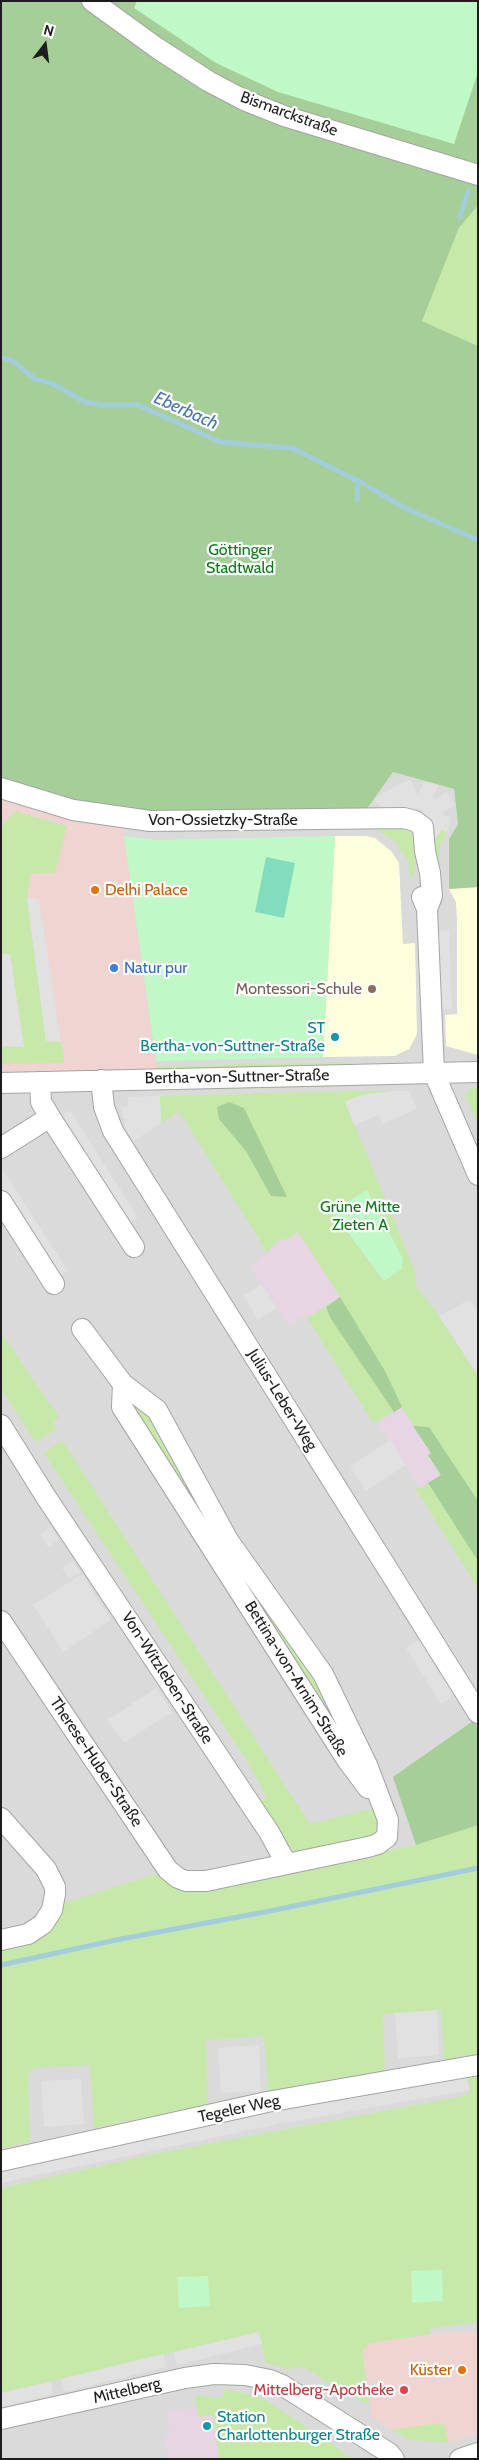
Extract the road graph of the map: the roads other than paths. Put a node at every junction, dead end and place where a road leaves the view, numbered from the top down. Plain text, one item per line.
1 (92, 1) edge
2 (478, 175) edge
3 (1, 788) edge
4 (478, 1072) edge
5 (434, 1073) junction
6 (101, 1080) junction
7 (40, 1082) junction
8 (1, 1083) edge
9 (50, 1117) junction
10 (1, 1148) edge
11 (478, 1175) edge
12 (1, 1201) edge
13 (134, 1247) dead end
14 (54, 1284) dead end
15 (82, 1329) dead end
16 (123, 1384) junction
17 (1, 1425) edge
18 (220, 1544) junction
19 (1, 1621) edge
20 (478, 1713) edge
21 (1, 1818) edge
22 (286, 1863) junction
23 (1, 1940) edge
24 (478, 2065) edge
25 (1, 2161) edge
26 (255, 2376) junction
27 (1, 2419) edge
28 (478, 2453) edge
29 (380, 2459) edge
30 (394, 2459) edge
31 (460, 2459) edge

1 - 2 street, Bismarckstraße
3 - 5 street, Von-Ossietzky-Straße
4 - 5 street
5 - 6 street, Bertha-von-Suttner-Straße
5 - 11 street
6 - 7 street, Bertha-von-Suttner-Straße
6 - 20 street, Julius-Leber-Weg
7 - 8 street, Bertha-von-Suttner-Straße
7 - 9 street
9 - 10 street
9 - 13 street
12 - 14 street
15 - 16 street, Bettina-von-Arnim-Straße
16 - 18 street, Bettina-von-Arnim-Straße
16 - 18 street, Bettina-von-Arnim-Straße
17 - 22 street, Von-Witzleben-Straße
18 - 22 street, Bettina-von-Arnim-Straße
19 - 22 street, Therese-Huber-Straße
21 - 23 street
24 - 25 street, Tegeler Weg
26 - 27 street, Mittelberg
26 - 29 street
26 - 30 street, Mittelberg
28 - 31 street

